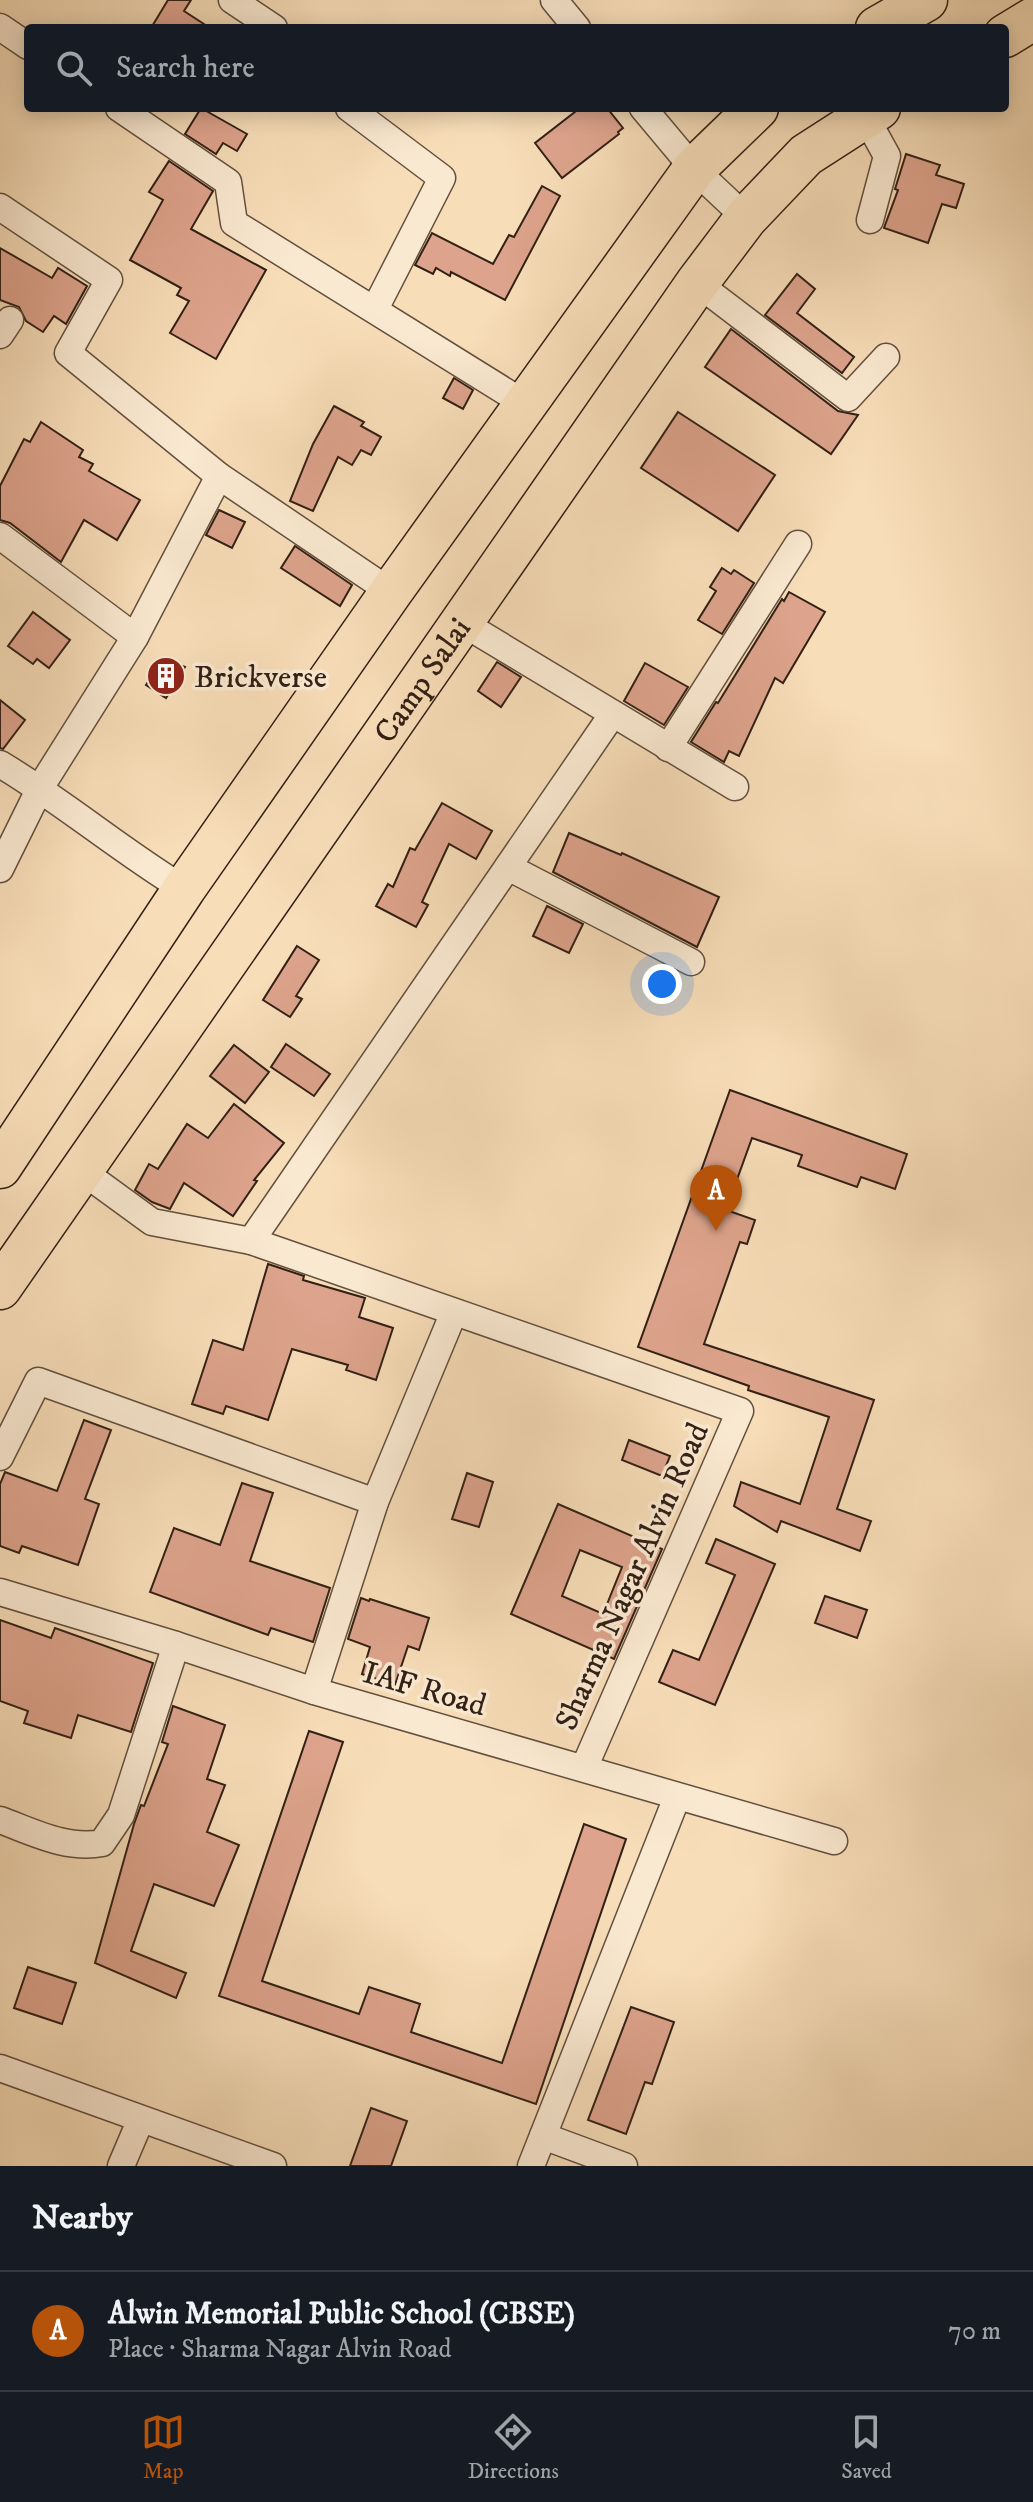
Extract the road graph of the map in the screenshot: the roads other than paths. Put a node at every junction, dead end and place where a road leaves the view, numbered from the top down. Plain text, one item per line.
1 (232, 0) edge
2 (926, 0) edge
3 (561, 2) edge
4 (1033, 19) edge
5 (268, 24) edge
6 (575, 24) edge
7 (884, 24) edge
8 (0, 27) edge
9 (1009, 34) edge
10 (24, 43) edge
11 (125, 112) edge
12 (354, 112) edge
13 (646, 112) edge
14 (753, 112) edge
15 (872, 112) edge
16 (694, 169) junction
17 (0, 207) edge
18 (746, 218) junction
19 (870, 220) dead end
20 (697, 283) junction
21 (375, 309) junction
22 (886, 357) dead end
23 (527, 405) junction
24 (219, 476) junction
25 (0, 536) edge
26 (798, 544) dead end
27 (391, 592) junction
28 (461, 622) junction
29 (135, 637) junction
30 (612, 715) junction
31 (668, 748) junction
32 (0, 764) edge
33 (735, 787) dead end
34 (40, 788) junction
35 (508, 867) junction
36 (0, 869) edge
37 (184, 889) junction
38 (691, 962) dead end
39 (0, 1167) edge
40 (82, 1171) junction
41 (251, 1241) junction
42 (0, 1288) edge
43 (454, 1312) junction
44 (0, 1457) edge
45 (375, 1502) junction
46 (0, 1592) edge
47 (176, 1645) junction
48 (314, 1691) junction
49 (584, 1768) junction
50 (677, 1797) junction
51 (0, 1820) edge
52 (834, 1841) dead end
53 (0, 2068) edge
54 (141, 2119) junction
55 (543, 2136) junction
56 (121, 2166) edge
57 (273, 2166) edge
58 (531, 2166) edge
59 (624, 2166) edge

1 - 5 street
2 - 7 main road
3 - 6 street
4 - 9 main road
8 - 10 street
11 - 21 street
12 - 21 street
13 - 16 street
14 - 16 main road
15 - 18 main road, Camp Salai
15 - 19 street
16 - 18 street
16 - 23 main road
17 - 24 street
18 - 20 main road, Camp Salai
20 - 22 street
20 - 28 main road, Camp Salai
21 - 23 street
23 - 27 main road
24 - 27 street
24 - 29 street
25 - 29 street
26 - 31 street
27 - 37 main road
28 - 30 street
28 - 40 main road, Camp Salai
29 - 34 street
30 - 31 street
30 - 35 street
31 - 33 street
32 - 34 street
34 - 36 street
34 - 37 street
35 - 38 street
35 - 41 street
37 - 39 main road
40 - 41 street
40 - 42 main road, Camp Salai
41 - 43 street
43 - 45 street
43 - 49 street, Sharma Nagar Alvin Road
44 - 45 street
45 - 48 street
46 - 47 street, IAF Road
47 - 48 street, IAF Road
47 - 51 street
48 - 49 street, IAF Road
49 - 50 street, IAF Road
50 - 52 street, IAF Road
50 - 55 street
53 - 54 street
54 - 56 street
54 - 57 street
55 - 58 street
55 - 59 street

